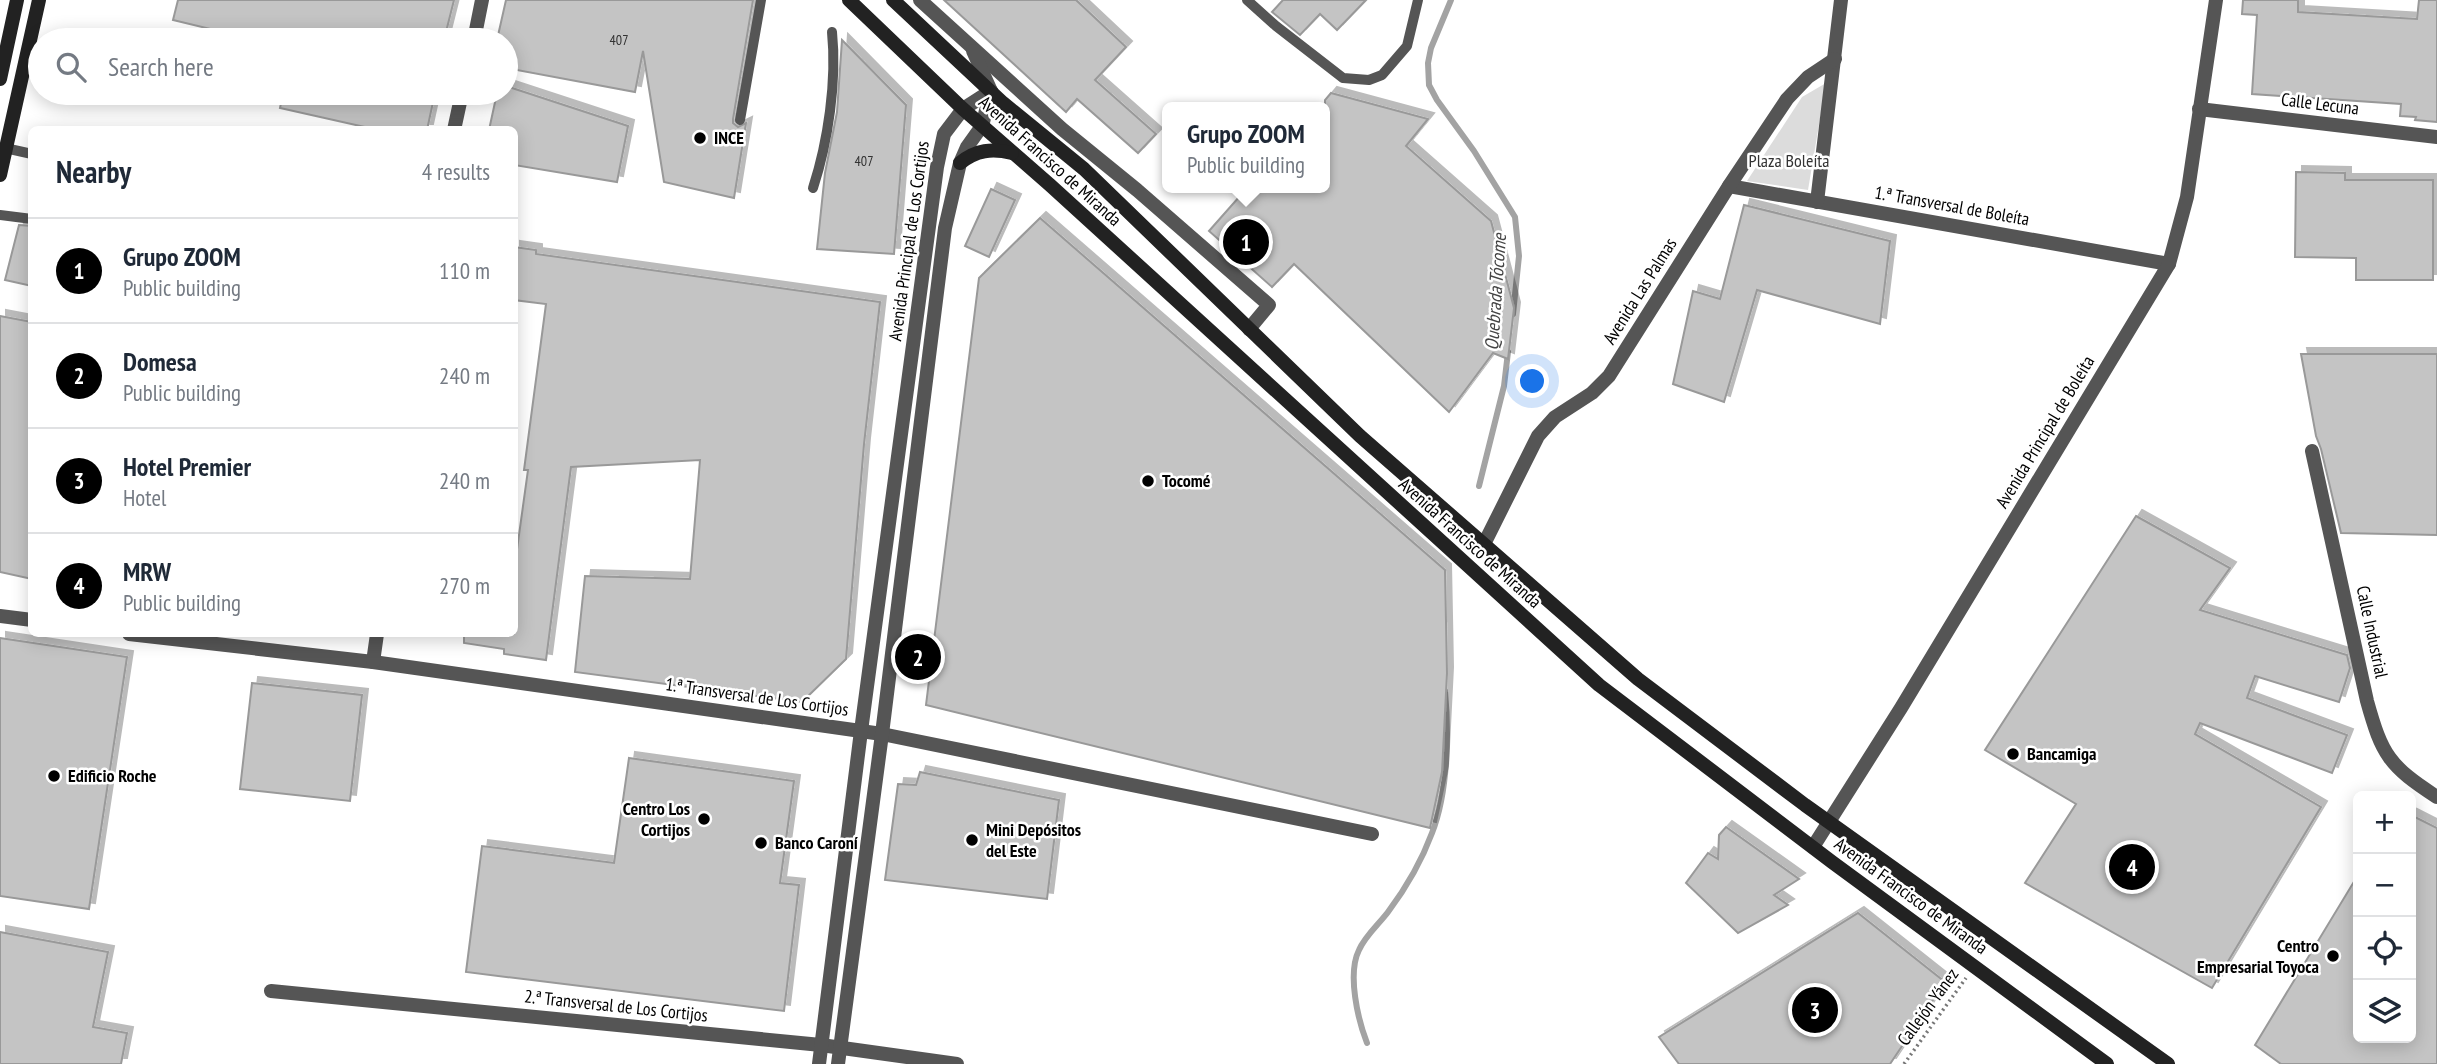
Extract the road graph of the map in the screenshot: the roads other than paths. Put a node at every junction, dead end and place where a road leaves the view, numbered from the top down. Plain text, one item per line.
1 (17, 0) edge
2 (39, 0) edge
3 (482, 0) edge
4 (761, 0) edge
5 (849, 0) edge
6 (893, 0) edge
7 (920, 0) edge
8 (1247, 0) edge
9 (1418, 0) edge
10 (1840, 0) edge
11 (2216, 0) edge
12 (33, 28) edge
13 (476, 28) edge
14 (832, 32) dead end
15 (970, 46) junction
16 (28, 48) edge
17 (1835, 59) junction
18 (0, 79) edge
19 (991, 91) junction
20 (459, 105) edge
21 (2199, 108) junction
22 (963, 109) junction
23 (740, 120) dead end
24 (455, 126) edge
25 (982, 126) junction
26 (1062, 130) junction
27 (1038, 132) junction
28 (2437, 137) edge
29 (1082, 146) junction
30 (5, 148) junction
31 (28, 153) edge
32 (1013, 154) junction
33 (960, 163) junction
34 (1084, 169) junction
35 (0, 175) edge
36 (1729, 186) junction
37 (813, 188) dead end
38 (1817, 202) junction
39 (0, 215) edge
40 (28, 218) edge
41 (2169, 264) junction
42 (1250, 329) junction
43 (2312, 451) dead end
44 (1484, 544) junction
45 (0, 615) edge
46 (28, 619) edge
47 (155, 637) edge
48 (377, 637) edge
49 (373, 662) junction
50 (860, 731) junction
51 (883, 734) junction
52 (2437, 797) edge
53 (1831, 822) junction
54 (1373, 834) dead end
55 (1813, 847) junction
56 (271, 991) dead end
57 (821, 1045) junction
58 (841, 1048) junction
59 (819, 1064) edge
60 (838, 1064) edge
61 (957, 1064) edge
62 (2107, 1064) edge
63 (2168, 1064) edge

1 - 18 main road
2 - 12 main road
3 - 13 street
4 - 23 lane
5 - 22 main road, Avenida Francisco de Miranda
6 - 19 main road, Avenida Francisco de Miranda
7 - 15 street, Avenida Francisco de Miranda
8 - 9 lane
10 - 17 street
11 - 21 street, Avenida Principal de Boleíta
14 - 37 lane
15 - 19 street
15 - 26 street, Avenida Francisco de Miranda
16 - 30 main road
17 - 36 street, Avenida Las Palmas
17 - 38 street
19 - 22 street, Avenida Principal de Los Cortijos
19 - 25 street, Avenida Principal de Los Cortijos
19 - 27 main road, Avenida Francisco de Miranda
20 - 24 street
21 - 28 street, Calle Lecuna
21 - 41 street, Avenida Principal de Boleíta
22 - 25 main road, Avenida Francisco de Miranda
22 - 50 street, Avenida Principal de Los Cortijos
25 - 32 main road, Avenida Francisco de Miranda
25 - 33 street, Avenida Principal de Los Cortijos
26 - 27 street
26 - 29 street, Avenida Francisco de Miranda
27 - 34 main road, Avenida Francisco de Miranda
29 - 34 street
29 - 42 street, Avenida Francisco de Miranda
30 - 31 lane
30 - 35 main road
32 - 33 main road
32 - 55 main road, Avenida Francisco de Miranda
33 - 51 street, Avenida Principal de Los Cortijos
34 - 42 main road, Avenida Francisco de Miranda
36 - 38 street, 1.ª Transversal de Boleíta
36 - 44 street, Avenida Las Palmas
38 - 41 street, 1.ª Transversal de Boleíta
39 - 40 lane
41 - 53 street, Avenida Principal de Boleíta
42 - 44 main road, Avenida Francisco de Miranda
43 - 52 street, Calle Industrial
44 - 53 main road, Avenida Francisco de Miranda
45 - 46 street
47 - 49 street, 1.ª Transversal de Los Cortijos
48 - 49 street
49 - 50 street, 1.ª Transversal de Los Cortijos
50 - 51 street, 1.ª Transversal de Los Cortijos
50 - 57 street, Avenida Principal de Los Cortijos
51 - 54 street, 1.ª Transversal de Los Cortijos
51 - 58 street, Avenida Principal de Los Cortijos
53 - 55 street, Avenida Principal de Boleíta
53 - 63 main road, Avenida Francisco de Miranda
55 - 62 main road, Avenida Francisco de Miranda
56 - 57 street, 2.ª Transversal de Los Cortijos
57 - 58 street, 2.ª Transversal de Los Cortijos
57 - 59 street, Avenida Principal de Los Cortijos
58 - 60 street, Avenida Principal de Los Cortijos
58 - 61 street, 2.ª Transversal de Los Cortijos

